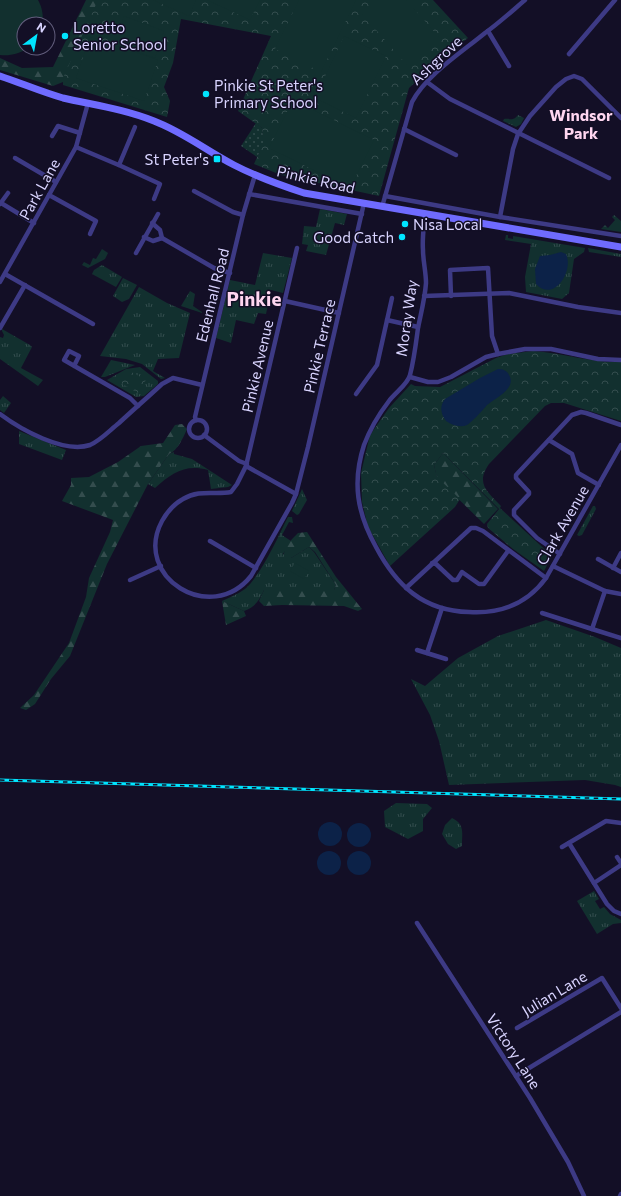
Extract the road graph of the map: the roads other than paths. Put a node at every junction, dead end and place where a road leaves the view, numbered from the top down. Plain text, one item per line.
1 (525, 0) edge
2 (615, 0) edge
3 (488, 31) junction
4 (569, 54) dead end
5 (510, 66) dead end
6 (0, 76) edge
7 (427, 82) junction
8 (88, 102) junction
9 (621, 118) edge
10 (136, 127) dead end
11 (404, 128) junction
12 (80, 133) junction
13 (518, 134) junction
14 (52, 136) dead end
15 (76, 147) junction
16 (456, 156) dead end
17 (15, 158) dead end
18 (119, 165) junction
19 (255, 176) junction
20 (609, 178) dead end
21 (56, 182) junction
22 (194, 191) dead end
23 (8, 193) dead end
24 (248, 194) junction
25 (49, 195) junction
26 (385, 196) junction
27 (154, 199) dead end
28 (0, 203) edge
29 (364, 203) junction
30 (382, 206) junction
31 (158, 214) dead end
32 (362, 214) junction
33 (425, 214) junction
34 (243, 215) junction
35 (500, 217) junction
36 (34, 222) junction
37 (152, 224) junction
38 (605, 233) junction
39 (90, 234) dead end
40 (621, 236) edge
41 (144, 237) junction
42 (162, 238) junction
43 (603, 244) junction
44 (621, 247) edge
45 (297, 248) dead end
46 (136, 253) dead end
47 (230, 273) junction
48 (5, 274) junction
49 (0, 282) edge
50 (25, 285) junction
51 (490, 294) junction
52 (424, 296) junction
53 (451, 296) junction
54 (392, 298) dead end
55 (285, 301) junction
56 (339, 313) junction
57 (621, 313) edge
58 (387, 320) junction
59 (93, 324) dead end
60 (418, 327) junction
61 (0, 328) edge
62 (498, 354) junction
63 (621, 360) edge
64 (74, 366) dead end
65 (410, 377) junction
66 (202, 385) junction
67 (356, 394) dead end
68 (138, 406) junction
69 (0, 414) edge
70 (196, 420) junction
71 (621, 425) edge
72 (204, 435) junction
73 (549, 440) junction
74 (621, 446) edge
75 (246, 465) junction
76 (599, 484) junction
77 (296, 494) junction
78 (210, 541) dead end
79 (508, 551) junction
80 (621, 553) edge
81 (560, 554) junction
82 (598, 559) dead end
83 (432, 563) junction
84 (161, 566) junction
85 (553, 566) junction
86 (256, 568) junction
87 (613, 568) junction
88 (621, 572) edge
89 (546, 578) junction
90 (130, 580) dead end
91 (406, 588) junction
92 (605, 591) junction
93 (621, 594) edge
94 (442, 608) junction
95 (542, 613) dead end
96 (592, 629) junction
97 (621, 638) edge
98 (417, 650) dead end
99 (427, 653) junction
100 (446, 659) dead end
101 (621, 823) edge
102 (569, 843) junction
103 (562, 847) dead end
104 (617, 857) dead end
105 (621, 864) edge
106 (594, 883) junction
107 (621, 914) edge
108 (417, 923) dead end
109 (621, 1008) edge
110 (621, 1012) edge
111 (517, 1028) dead end
112 (516, 1076) junction
113 (584, 1196) edge

1 - 3 street, Ashgrove
2 - 4 street
3 - 5 street
3 - 7 street, Ashgrove
6 - 8 main road, Pinkie Road
7 - 11 street, Ashgrove
7 - 13 street
8 - 12 street, Park Lane
8 - 19 main road, Pinkie Road
9 - 13 street
10 - 18 street
11 - 16 street
11 - 26 street, Ashgrove
12 - 14 street
12 - 15 street, Park Lane
13 - 20 street
13 - 35 street
15 - 18 street
15 - 21 street, Park Lane
17 - 21 street
18 - 27 street
19 - 24 street, Edenhall Road
19 - 29 main road, Pinkie Road
21 - 25 street, Park Lane
22 - 34 street
23 - 28 street
24 - 32 street, Pinkie Road
24 - 34 street, Edenhall Road
25 - 36 street, Park Lane
25 - 39 street
26 - 30 street, Ashgrove
26 - 35 street
28 - 36 street
29 - 30 main road, Pinkie Road
29 - 32 street, Pinkie Terrace
30 - 33 main road, Pinkie Road
31 - 37 street
32 - 56 street, Pinkie Terrace
33 - 43 main road, Pinkie Road
33 - 52 street, Moray Way
34 - 47 street, Edenhall Road
35 - 38 street
36 - 48 street, Park Lane
37 - 41 street
37 - 42 street
38 - 40 street
38 - 43 street
41 - 42 street
41 - 46 street
42 - 47 street
43 - 44 main road, Pinkie Road
45 - 55 street, Pinkie Avenue
47 - 66 street, Edenhall Road
48 - 49 street, Park Lane
48 - 50 street
50 - 59 street
50 - 61 street
51 - 53 street
51 - 53 street
51 - 57 street
51 - 62 street
52 - 53 street
52 - 60 street, Moray Way
54 - 58 street
55 - 56 street
55 - 75 street, Pinkie Avenue
56 - 77 street, Pinkie Terrace
58 - 60 street
58 - 67 street
60 - 65 street, Moray Way
62 - 63 street
62 - 65 street
64 - 68 street
65 - 91 street, Clark Avenue
66 - 68 street
66 - 70 street, Edenhall Road
68 - 69 street
70 - 72 street
70 - 72 street, Edenhall Road
71 - 73 street
72 - 75 street
73 - 76 street, Clark Avenue
73 - 81 street
74 - 76 street, Clark Avenue
75 - 77 street
75 - 84 street, Pinkie Avenue
76 - 81 street, Clark Avenue
77 - 86 street, Pinkie Terrace
78 - 86 street
79 - 83 street, Clark Avenue
79 - 83 street
79 - 89 street, Clark Avenue
80 - 87 street
81 - 85 street, Clark Avenue
82 - 87 street
83 - 91 street
84 - 86 street, Pinkie Terrace
84 - 90 street
85 - 89 street, Clark Avenue
85 - 92 street
87 - 88 street
89 - 94 street, Clark Avenue
91 - 94 street, Clark Avenue
92 - 93 street
92 - 96 street
94 - 99 street
95 - 96 street
96 - 97 street
98 - 99 street
99 - 100 street
101 - 102 street
102 - 103 street
102 - 106 street
104 - 105 street
105 - 106 street
106 - 107 street
108 - 112 street, Victory Lane
109 - 111 street, Julian Lane
110 - 112 street
112 - 113 street, Victory Lane

